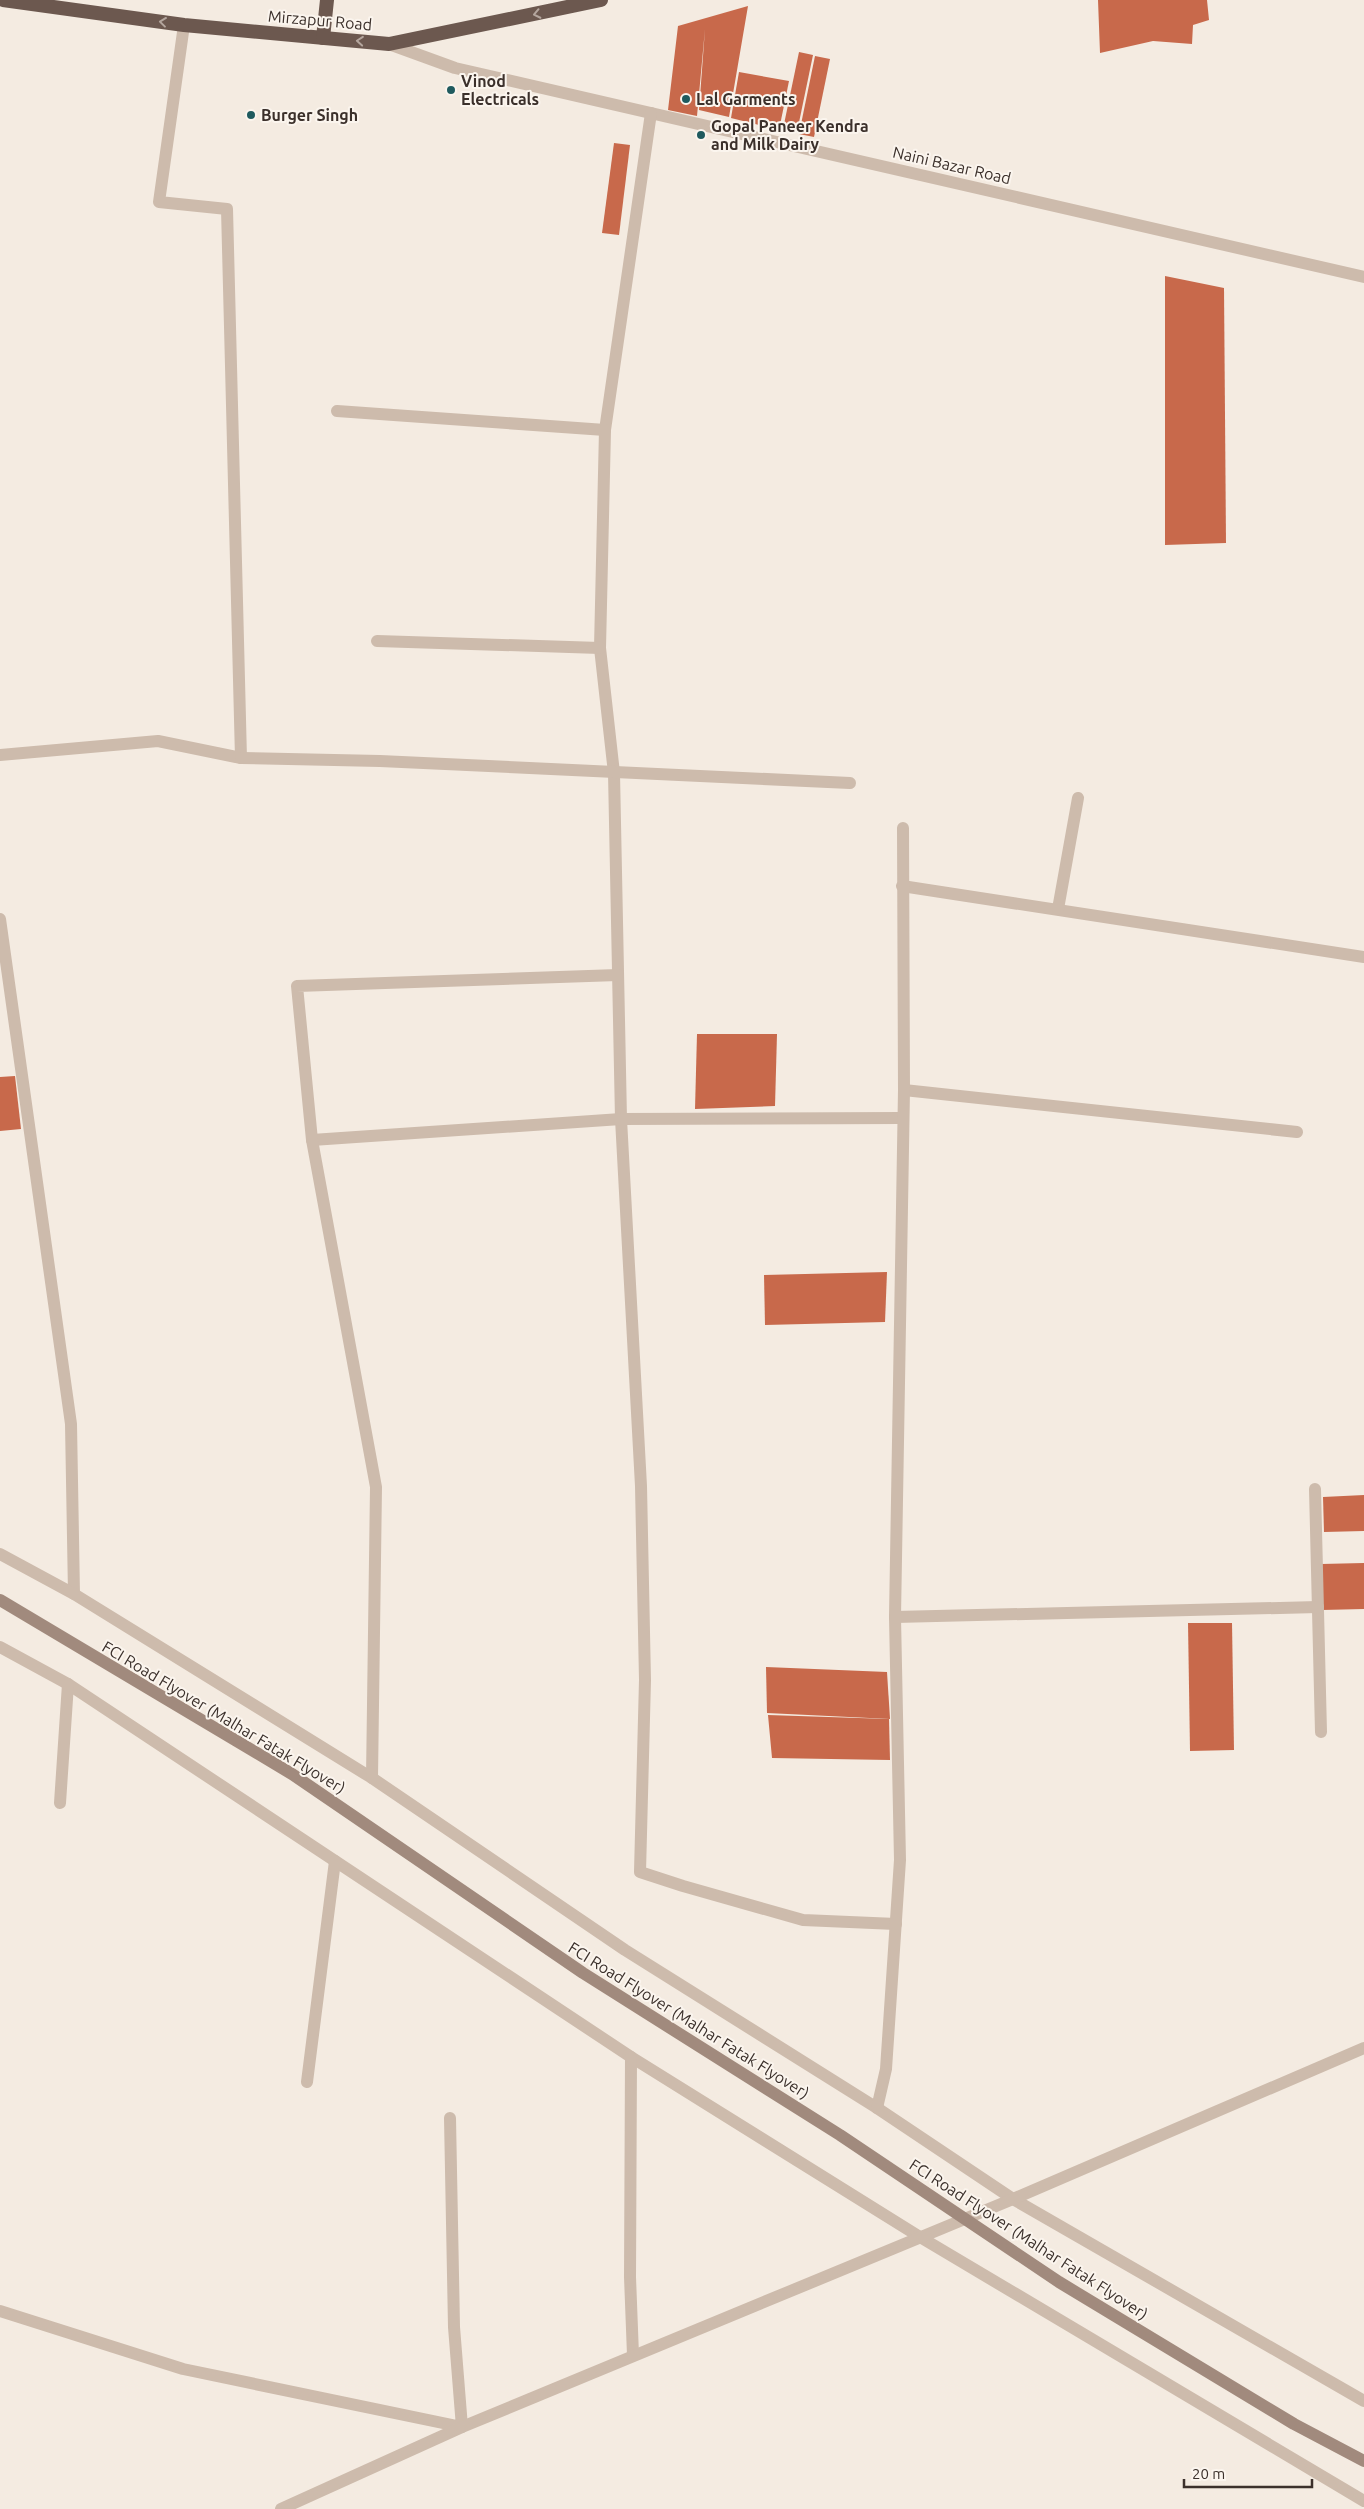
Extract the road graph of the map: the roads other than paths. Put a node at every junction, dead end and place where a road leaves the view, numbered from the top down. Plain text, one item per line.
1 (4, 0) edge
2 (327, 0) edge
3 (601, 0) edge
4 (184, 25) junction
5 (323, 38) junction
6 (389, 44) junction
7 (651, 113) junction
8 (1364, 277) edge
9 (337, 411) dead end
10 (605, 430) junction
11 (377, 641) dead end
12 (600, 648) junction
13 (0, 755) edge
14 (241, 758) junction
15 (614, 773) junction
16 (850, 783) dead end
17 (1078, 798) dead end
18 (903, 828) dead end
19 (902, 886) junction
20 (1058, 909) junction
21 (0, 919) edge
22 (1364, 957) edge
23 (618, 975) junction
24 (904, 1090) junction
25 (902, 1118) junction
26 (621, 1119) junction
27 (1297, 1132) dead end
28 (312, 1140) junction
29 (1315, 1488) dead end
30 (0, 1554) edge
31 (74, 1594) junction
32 (0, 1600) edge
33 (1318, 1607) junction
34 (895, 1617) junction
35 (0, 1647) edge
36 (68, 1684) junction
37 (1321, 1732) dead end
38 (372, 1778) junction
39 (60, 1803) dead end
40 (335, 1861) junction
41 (896, 1924) junction
42 (1364, 2048) edge
43 (631, 2058) junction
44 (307, 2082) dead end
45 (877, 2108) junction
46 (450, 2118) dead end
47 (1013, 2199) junction
48 (920, 2237) junction
49 (0, 2311) edge
50 (633, 2356) junction
51 (1364, 2401) edge
52 (462, 2427) junction
53 (1364, 2461) edge
54 (1364, 2501) edge
55 (281, 2509) edge

4 -> 1 highway, Mirzapur Road
2 - 5 highway
3 -> 6 highway, Mirzapur Road
4 - 5 highway, Mirzapur Road
4 - 14 street
6 -> 5 highway, Mirzapur Road
6 - 7 street, Naini Bazar Road
7 - 8 street, Naini Bazar Road
7 - 10 street
9 - 10 street
10 - 12 street
11 - 12 street
12 - 15 street
13 - 14 street
14 - 15 street
15 - 16 street
15 - 23 street
17 - 20 street
18 - 19 street
19 - 20 street
19 - 24 street
20 - 22 street
21 - 31 street
23 - 26 street
23 - 28 street
24 - 25 street
24 - 27 street
25 - 26 street
25 - 34 street
26 - 28 street
26 - 41 street
28 - 38 street
29 - 33 street
30 - 31 street
31 - 38 street
32 - 53 main road, FCI Road Flyover (Malhar Fatak Flyover), bridge
33 - 34 street
33 - 37 street
34 - 41 street
35 - 36 street
36 - 39 street
36 - 40 street
38 - 45 street
40 - 43 street
40 - 44 street
41 - 45 street
42 - 47 street
43 - 48 street
43 - 50 street
45 - 47 street
46 - 52 street
47 - 48 street
47 - 51 street
48 - 50 street
48 - 54 street
49 - 52 street
50 - 52 street
52 - 55 street

